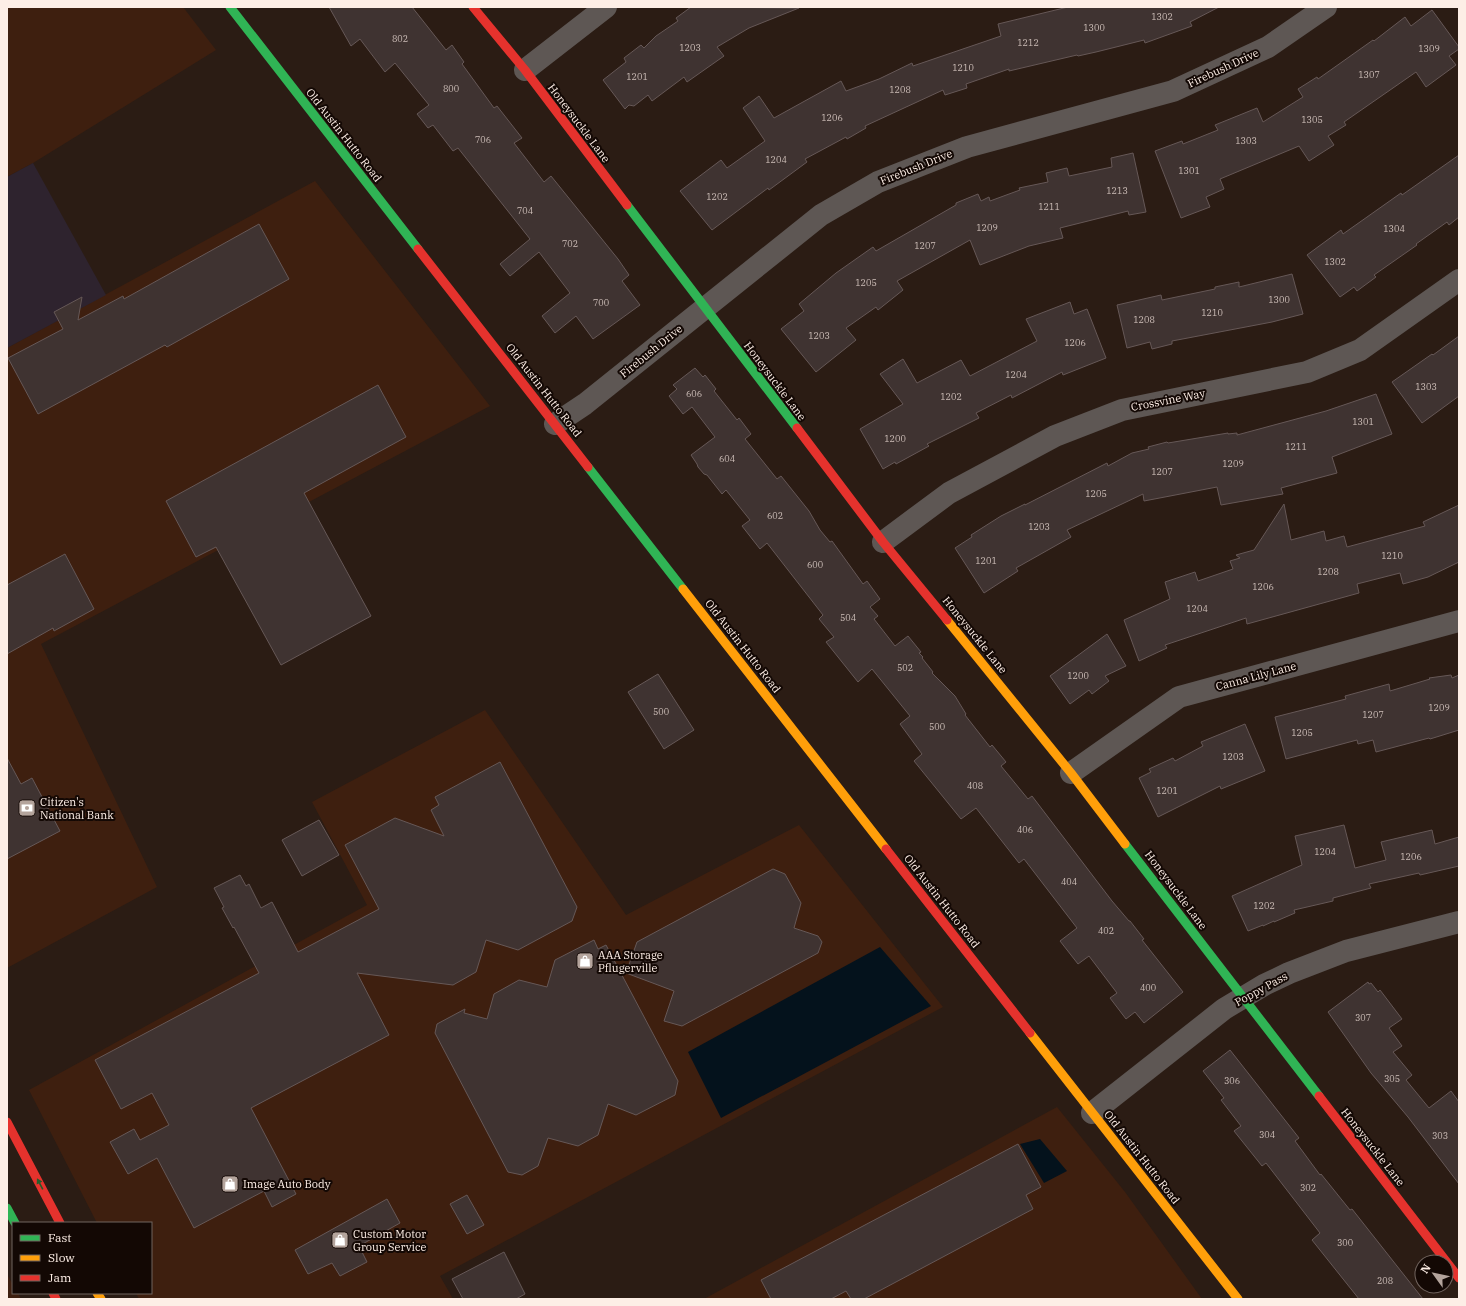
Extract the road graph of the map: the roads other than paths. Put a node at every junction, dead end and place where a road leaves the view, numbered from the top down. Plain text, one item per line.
1 (230, 7) edge
2 (473, 7) edge
3 (606, 7) edge
4 (1326, 7) edge
5 (524, 70) junction
6 (1459, 280) edge
7 (706, 307) junction
8 (555, 424) junction
9 (883, 542) junction
10 (1459, 621) edge
11 (1071, 773) junction
12 (1459, 922) edge
13 (1243, 998) junction
14 (1092, 1113) junction
15 (7, 1122) edge
16 (7, 1208) edge
17 (14, 1222) edge
18 (59, 1222) edge
19 (1458, 1274) edge
20 (1238, 1299) edge

1 - 8 street, Old Austin Hutto Road
2 - 5 street, Honeysuckle Lane
3 - 5 street
4 - 7 street, Firebush Drive
5 - 7 street, Honeysuckle Lane
6 - 9 street, Crossvine Way
7 - 8 street, Firebush Drive
7 - 9 street, Honeysuckle Lane
8 - 14 street, Old Austin Hutto Road
9 - 11 street, Honeysuckle Lane
10 - 11 street, Canna Lily Lane
11 - 13 street, Honeysuckle Lane
12 - 13 street, Poppy Pass
13 - 14 street, Poppy Pass
13 - 19 street, Honeysuckle Lane
14 - 20 street, Old Austin Hutto Road
18 -> 15 street
16 - 17 street

